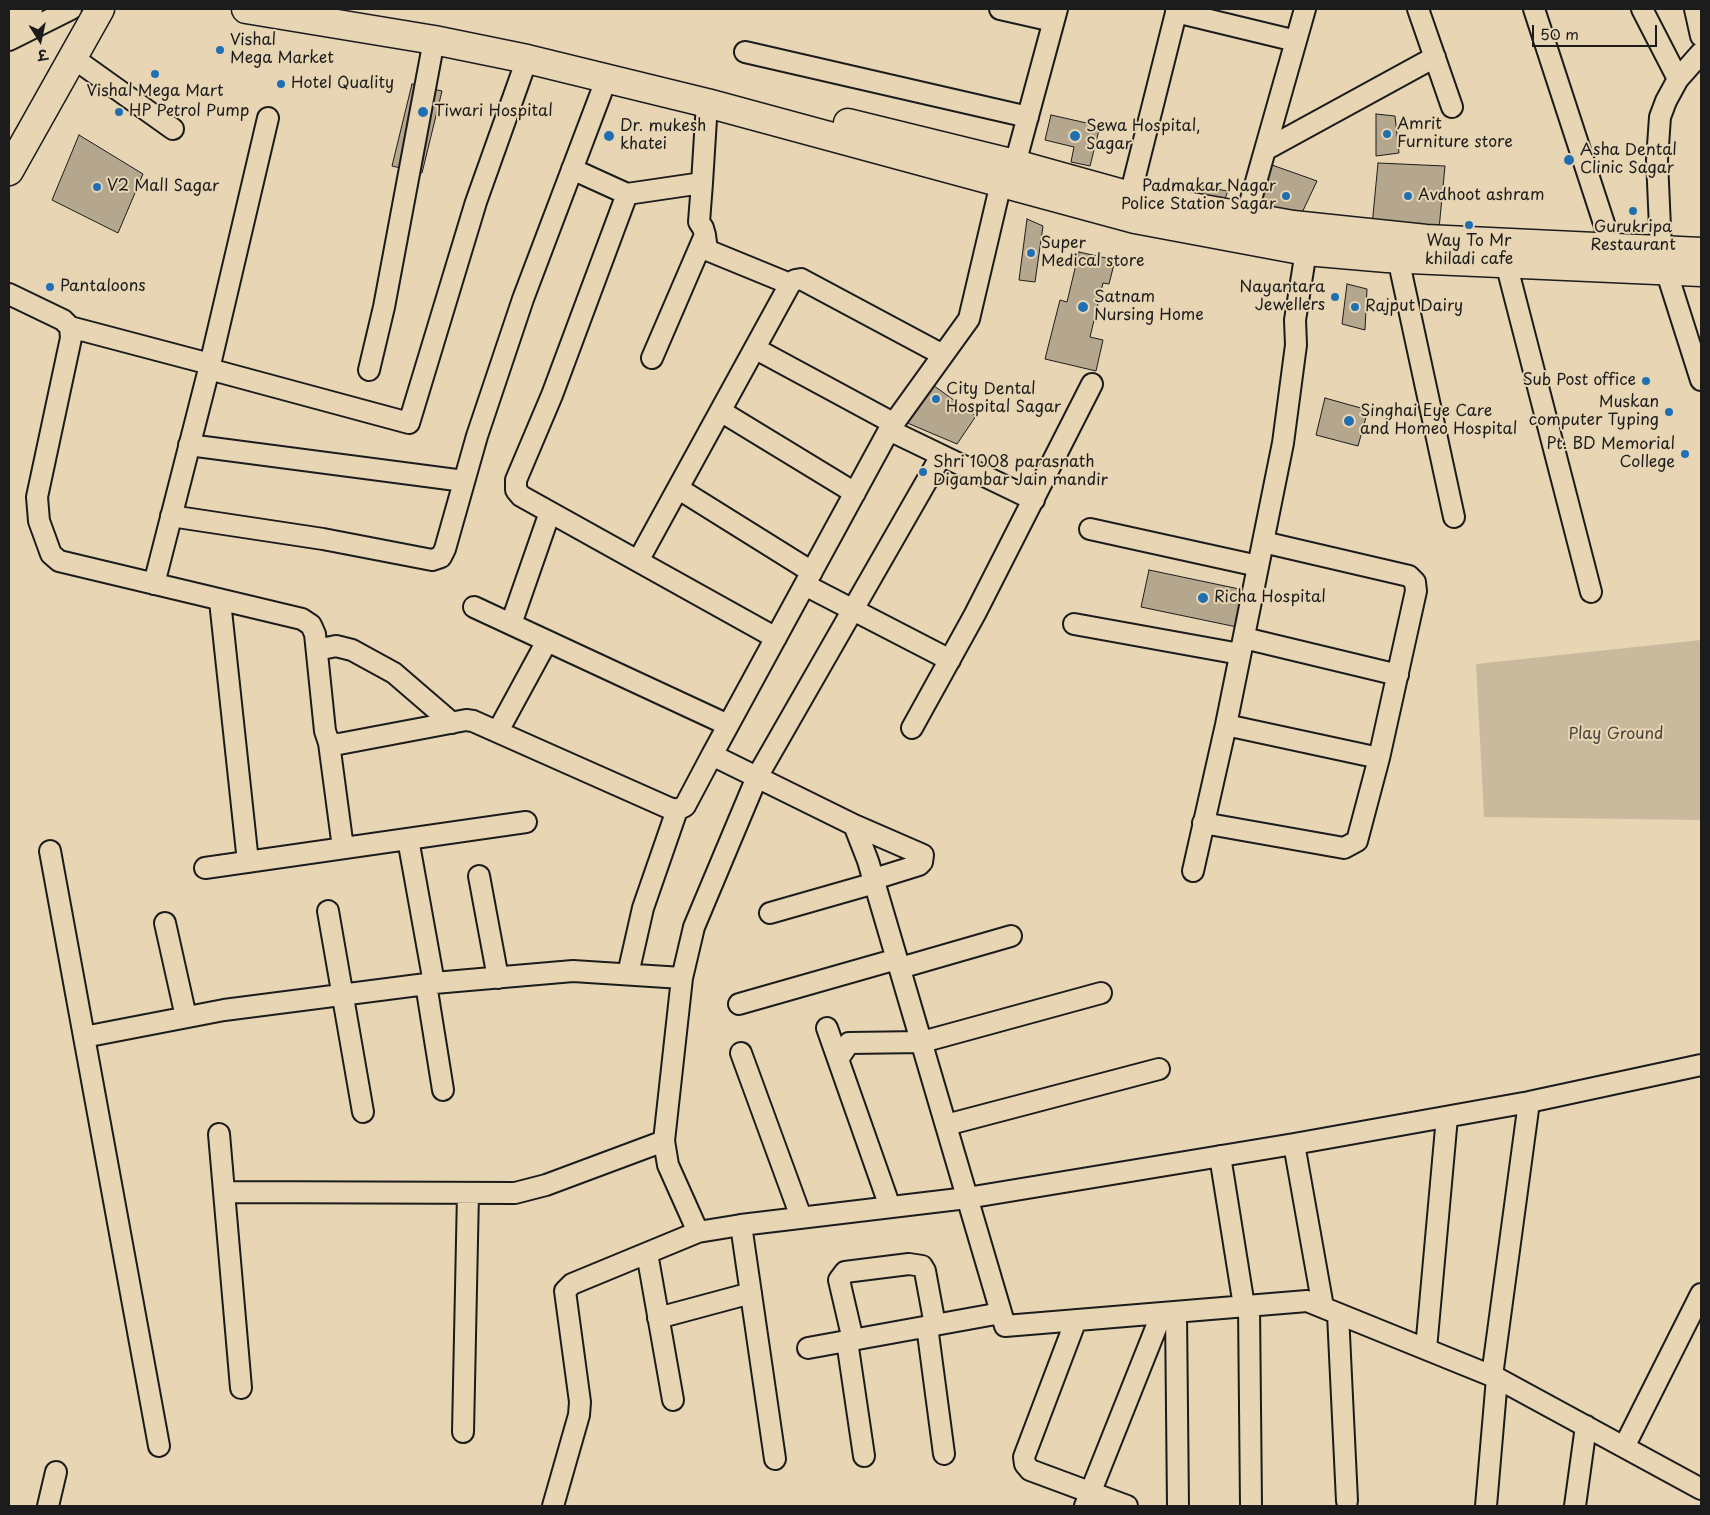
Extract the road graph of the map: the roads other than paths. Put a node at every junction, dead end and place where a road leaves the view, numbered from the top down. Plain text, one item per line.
1 (32, 9) edge
2 (71, 9) edge
3 (100, 9) edge
4 (246, 9) edge
5 (345, 9) edge
6 (1000, 9) edge
7 (1305, 9) edge
8 (1418, 9) edge
9 (1534, 9) edge
10 (1642, 9) edge
11 (1695, 9) edge
12 (1176, 10) edge
13 (1055, 15) edge
14 (9, 19) edge
15 (1701, 36) edge
16 (9, 40) edge
17 (434, 40) junction
18 (1296, 41) junction
19 (745, 52) dead end
20 (1701, 52) edge
21 (72, 57) junction
22 (1435, 57) junction
23 (528, 59) junction
24 (1678, 79) junction
25 (606, 80) junction
26 (707, 103) junction
27 (1452, 107) dead end
28 (1028, 117) junction
29 (268, 118) dead end
30 (173, 129) dead end
31 (1265, 150) junction
32 (572, 168) junction
33 (9, 171) edge
34 (1008, 174) junction
35 (702, 183) junction
36 (627, 194) junction
37 (1130, 196) junction
38 (1246, 217) junction
39 (705, 235) junction
40 (1612, 248) junction
41 (1306, 251) junction
42 (1701, 255) edge
43 (1398, 258) junction
44 (1664, 260) junction
45 (1506, 263) junction
46 (790, 284) junction
47 (9, 294) edge
48 (70, 327) junction
49 (756, 349) junction
50 (943, 355) junction
51 (652, 358) dead end
52 (209, 366) junction
53 (369, 370) dead end
54 (1701, 380) edge
55 (1092, 384) dead end
56 (722, 412) junction
57 (891, 426) junction
58 (189, 445) junction
59 (941, 456) junction
60 (464, 480) junction
61 (678, 489) junction
62 (855, 493) junction
63 (1034, 500) junction
64 (550, 512) junction
65 (171, 516) junction
66 (1454, 517) dead end
67 (1090, 529) dead end
68 (1263, 542) junction
69 (638, 561) junction
70 (1258, 566) junction
71 (808, 578) junction
72 (154, 584) junction
73 (1591, 592) dead end
74 (220, 601) junction
75 (474, 607) dead end
76 (853, 609) junction
77 (511, 624) junction
78 (1074, 624) dead end
79 (776, 638) junction
80 (547, 641) junction
81 (1242, 646) junction
82 (317, 650) junction
83 (950, 660) junction
84 (1398, 675) junction
85 (452, 723) junction
86 (728, 725) junction
87 (1226, 725) junction
88 (912, 728) dead end
89 (498, 731) junction
90 (329, 743) junction
91 (712, 755) junction
92 (1379, 758) junction
93 (757, 777) junction
94 (677, 810) junction
95 (526, 822) dead end
96 (1204, 823) junction
97 (854, 825) junction
98 (408, 839) junction
99 (343, 848) junction
100 (50, 851) dead end
101 (248, 862) junction
102 (206, 868) dead end
103 (1193, 871) dead end
104 (479, 876) dead end
105 (874, 881) junction
106 (328, 911) dead end
107 (770, 913) dead end
108 (165, 923) dead end
109 (1011, 936) dead end
110 (899, 964) junction
111 (628, 974) junction
112 (498, 978) junction
113 (682, 978) junction
114 (430, 984) junction
115 (1100, 993) dead end
116 (342, 994) junction
117 (739, 1004) dead end
118 (186, 1018) junction
119 (827, 1028) dead end
120 (84, 1037) junction
121 (922, 1042) junction
122 (741, 1053) dead end
123 (838, 1059) junction
124 (1701, 1065) edge
125 (1159, 1069) dead end
126 (443, 1090) dead end
127 (1528, 1102) junction
128 (363, 1112) dead end
129 (1447, 1117) junction
130 (946, 1125) junction
131 (219, 1134) dead end
132 (664, 1141) junction
133 (1294, 1144) junction
134 (1220, 1156) junction
135 (224, 1192) junction
136 (468, 1193) junction
137 (968, 1198) junction
138 (890, 1207) junction
139 (801, 1217) junction
140 (741, 1225) junction
141 (698, 1232) junction
142 (647, 1253) junction
143 (751, 1293) junction
144 (1701, 1294) edge
145 (1246, 1306) junction
146 (1330, 1310) junction
147 (1169, 1312) junction
148 (1001, 1313) junction
149 (658, 1318) junction
150 (1076, 1320) junction
151 (931, 1325) junction
152 (850, 1340) junction
153 (808, 1348) dead end
154 (1426, 1349) junction
155 (1495, 1377) junction
156 (241, 1388) dead end
157 (673, 1400) dead end
158 (1586, 1426) junction
159 (463, 1432) dead end
160 (159, 1446) dead end
161 (1624, 1447) junction
162 (944, 1454) dead end
163 (864, 1456) dead end
164 (775, 1458) dead end
165 (56, 1472) dead end
166 (1701, 1489) edge
167 (1088, 1499) edge
168 (1348, 1501) dead end
169 (48, 1506) edge
170 (553, 1506) edge
171 (1127, 1506) edge
172 (1178, 1506) edge
173 (1251, 1506) edge
174 (1486, 1506) edge
175 (1574, 1506) edge

1 - 14 street
2 - 16 street
3 - 21 highway
4 - 17 highway
5 - 34 highway
6 - 13 street
7 - 18 street
8 - 22 street
9 - 40 street
10 - 24 street
11 - 15 street
12 - 18 street
12 - 37 street
13 - 28 street
17 - 23 highway
17 - 53 street
18 - 31 street
19 - 28 street
20 - 24 street
21 - 30 street
21 - 33 highway
22 - 27 street
22 - 31 street
23 - 25 highway
23 - 52 street
24 - 44 street
25 - 26 highway
25 - 32 street
26 - 34 highway
26 - 35 street
28 - 34 street
29 - 52 street
31 - 38 street
32 - 36 street
32 - 60 street
34 - 37 highway
34 - 41 highway
34 - 50 street
35 - 36 street
35 - 39 street
36 - 64 street
37 - 38 highway
38 - 40 highway
39 - 46 street
39 - 51 street
40 - 44 highway
41 - 43 highway
41 - 68 street
42 - 44 highway
43 - 45 highway
43 - 66 street
44 - 45 highway
44 - 54 street
45 - 73 street
46 - 49 street
46 - 50 street
47 - 48 street
48 - 52 street
48 - 72 street
49 - 56 street
49 - 57 street
50 - 57 street
52 - 58 street
55 - 63 street
56 - 61 street
56 - 62 street
57 - 59 street
57 - 62 street
58 - 60 street
58 - 65 street
59 - 63 street
59 - 76 street
60 - 65 street
61 - 69 street
61 - 71 street
62 - 71 street
63 - 83 street
64 - 69 street
64 - 77 street
65 - 72 street
67 - 70 street
68 - 70 street
68 - 84 street
69 - 79 street
70 - 81 street
71 - 76 street
71 - 79 street
72 - 74 street
74 - 82 street
74 - 101 street
75 - 77 street
76 - 83 street
76 - 93 street
77 - 80 street
78 - 81 street
79 - 86 street
80 - 86 street
80 - 89 street
81 - 84 street
81 - 87 street
82 - 85 street
82 - 90 street
83 - 88 street
84 - 92 street
85 - 89 street
85 - 90 street
86 - 91 street
87 - 92 street
87 - 96 street
89 - 94 street
90 - 99 street
91 - 93 street
91 - 94 street
92 - 96 street
93 - 97 street
93 - 113 street
94 - 111 street
95 - 98 street
96 - 103 street
97 - 105 street
97 - 105 street
98 - 99 street
98 - 114 street
99 - 101 street
100 - 120 street
101 - 102 street
104 - 112 street
105 - 107 street
105 - 110 street
106 - 116 street
108 - 118 street
109 - 110 street
110 - 117 street
110 - 121 street
111 - 112 street
111 - 113 street
112 - 114 street
113 - 132 street
114 - 116 street
114 - 126 street
115 - 121 street
116 - 118 street
116 - 128 street
118 - 120 street
119 - 123 street
120 - 160 street
121 - 123 street
121 - 130 street
122 - 139 street
123 - 138 street
124 - 127 street
125 - 130 street
127 - 129 street
127 - 155 street
129 - 133 street
129 - 154 street
130 - 137 street
131 - 135 street
132 - 136 street
132 - 141 street
133 - 134 street
133 - 146 street
134 - 137 street
134 - 145 street
135 - 136 street
135 - 156 street
136 - 159 street
137 - 138 street
137 - 148 street
138 - 139 street
139 - 140 street
140 - 141 street
140 - 143 street
141 - 142 street
142 - 149 street
142 - 170 street
143 - 149 street
143 - 164 street
144 - 161 street
145 - 146 street
145 - 147 street
145 - 173 street
146 - 154 street
146 - 168 street
147 - 150 street
147 - 167 street
147 - 172 street
148 - 150 street
148 - 151 street
149 - 157 street
150 - 167 street
151 - 152 street
151 - 152 street
151 - 162 street
152 - 153 street
152 - 163 street
154 - 155 street
155 - 158 street
155 - 174 street
158 - 161 street
158 - 175 street
161 - 166 street
165 - 169 street
167 - 171 street

